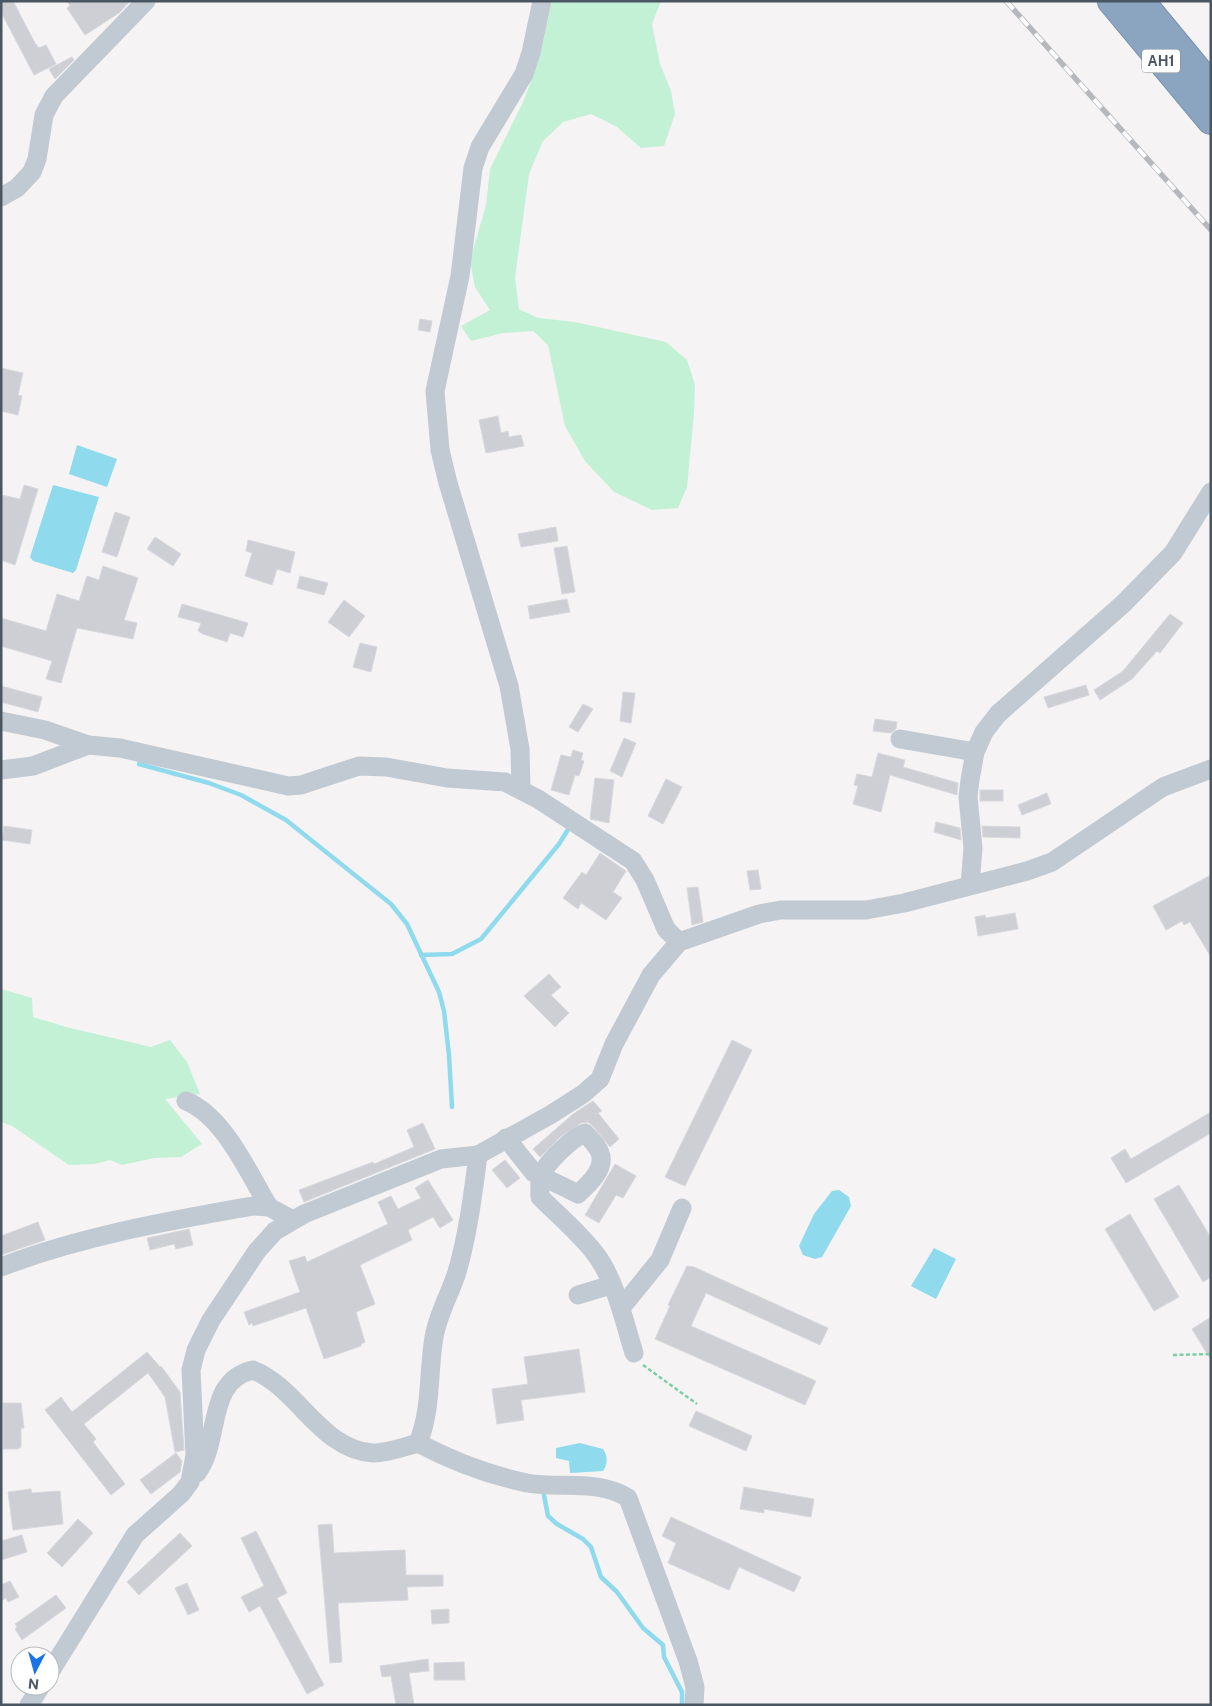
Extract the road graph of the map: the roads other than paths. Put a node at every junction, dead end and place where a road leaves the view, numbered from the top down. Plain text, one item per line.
1 (146, 1) edge
2 (542, 1) edge
3 (1112, 1) edge
4 (1140, 1) edge
5 (1211, 86) edge
6 (1211, 120) edge
7 (1, 197) edge
8 (1211, 492) edge
9 (1, 721) edge
10 (900, 739) dead end
11 (88, 745) junction
12 (975, 752) junction
13 (1211, 769) edge
14 (1, 770) edge
15 (521, 789) junction
16 (970, 885) junction
17 (679, 942) junction
18 (186, 1101) dead end
19 (506, 1138) junction
20 (478, 1155) junction
21 (269, 1207) junction
22 (682, 1208) dead end
23 (293, 1220) junction
24 (1, 1267) edge
25 (610, 1285) junction
26 (578, 1296) dead end
27 (621, 1308) junction
28 (634, 1353) road end
29 (418, 1443) junction
30 (190, 1482) junction
31 (60, 1656) edge
32 (694, 1705) edge

1 - 7 street
2 - 15 street
3 - 6 highway, AH1
4 - 5 highway, AH1
8 - 12 street
9 - 11 street
10 - 12 street
11 - 14 street
11 - 15 street
12 - 16 street
13 - 16 street
15 - 17 street
16 - 17 street
17 - 19 street
18 - 21 street
19 - 20 street
19 - 25 street
20 - 23 street
20 - 29 street
21 - 23 street
21 - 24 street
22 - 27 street
23 - 30 street
25 - 26 street
25 - 27 street
27 - 28 street
29 - 30 street
29 - 32 street
30 - 31 street

